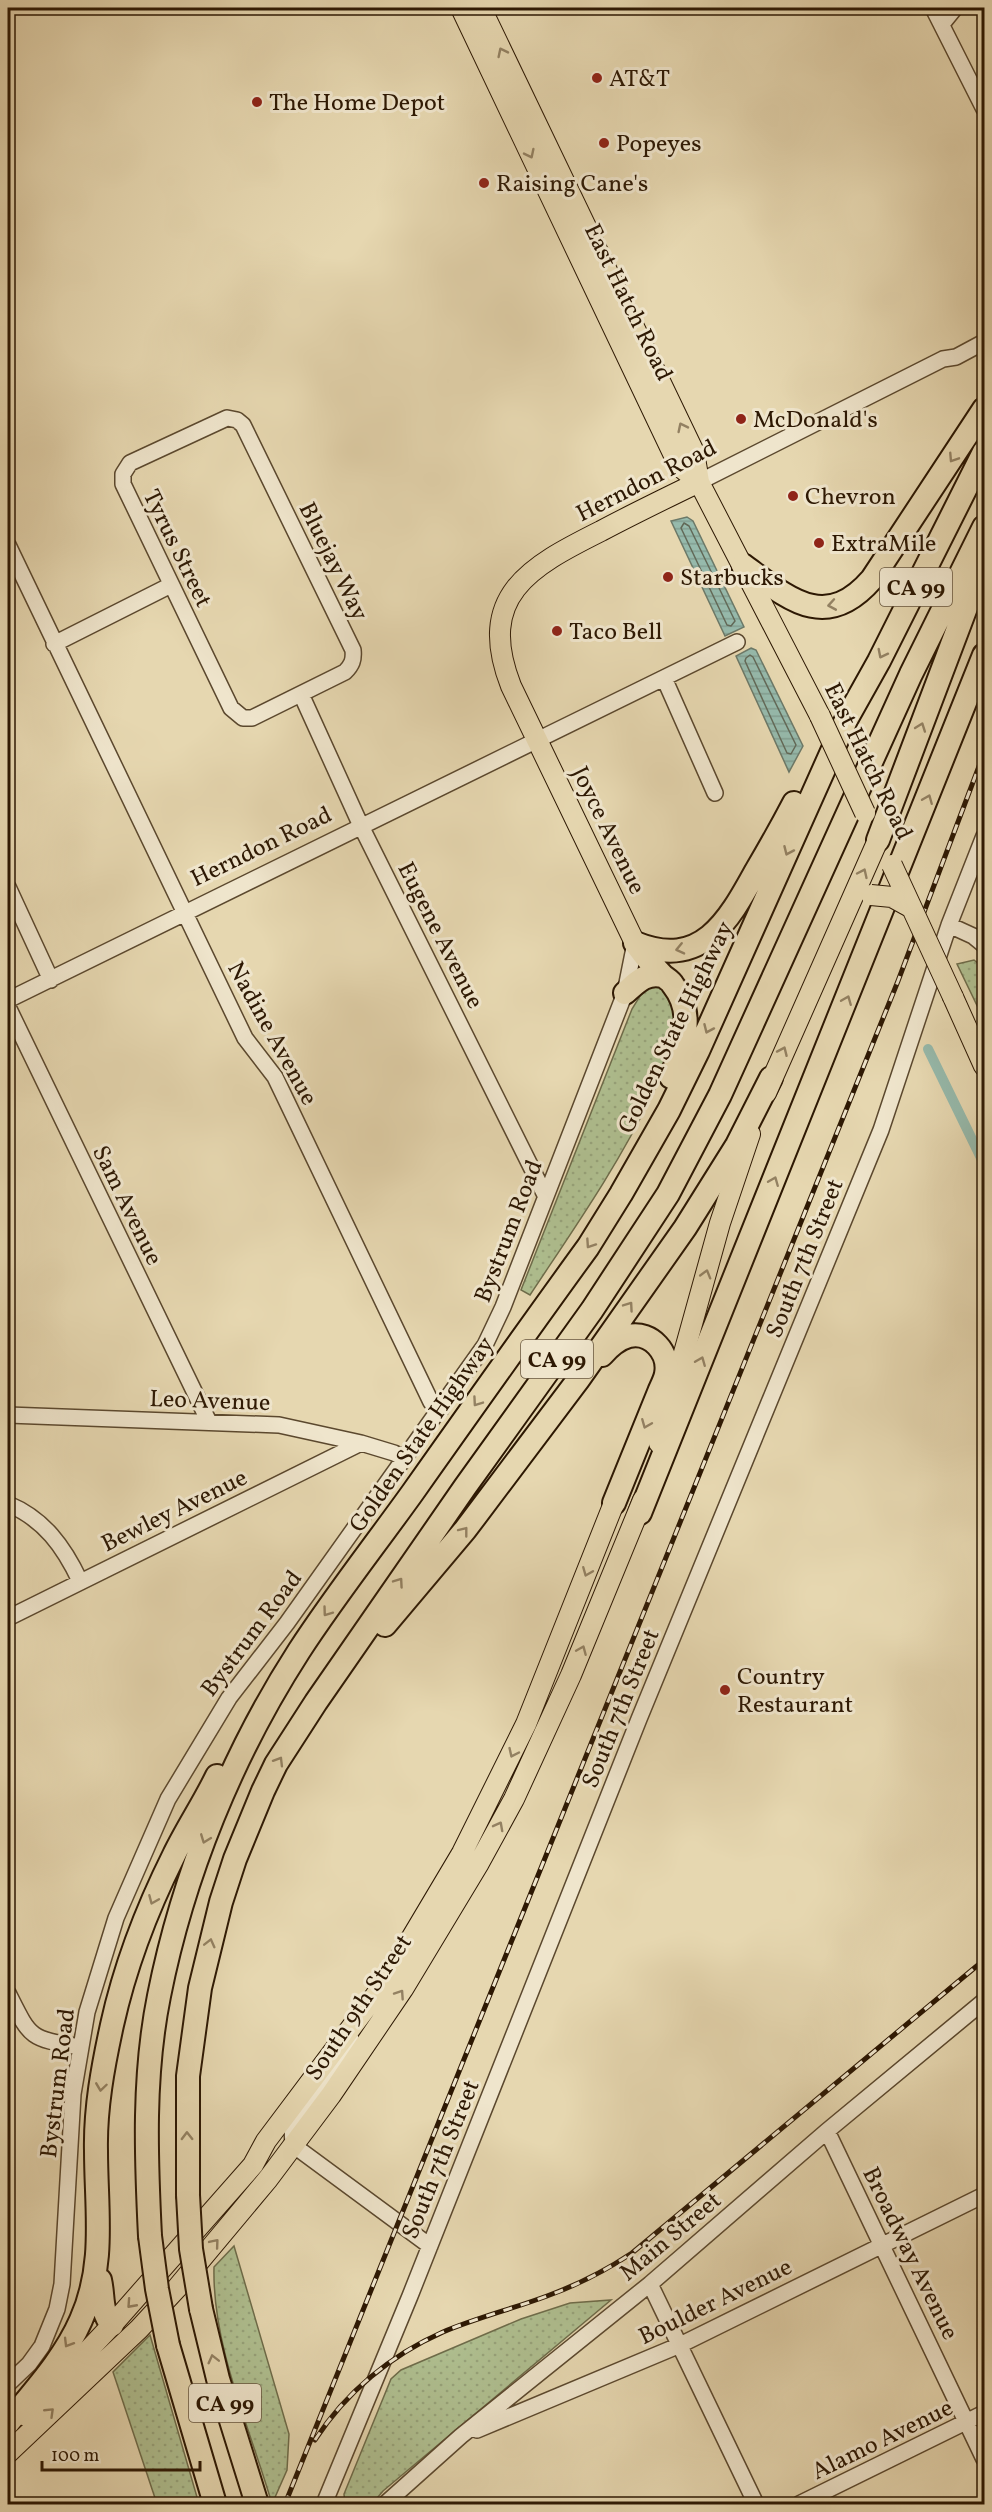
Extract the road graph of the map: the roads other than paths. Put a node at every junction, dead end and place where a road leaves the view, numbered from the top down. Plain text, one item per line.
1 (461, 8) edge
2 (481, 8) edge
3 (933, 8) edge
4 (955, 8) edge
5 (942, 24) junction
6 (984, 109) edge
7 (984, 342) edge
8 (984, 409) edge
9 (234, 418) joint
10 (984, 452) edge
11 (699, 482) junction
12 (984, 527) edge
13 (8, 545) edge
14 (984, 560) edge
15 (743, 566) junction
16 (171, 585) junction
17 (737, 642) dead end
18 (54, 644) junction
19 (984, 656) edge
20 (664, 678) junction
21 (301, 694) junction
22 (846, 720) junction
23 (537, 738) junction
24 (715, 794) dead end
25 (361, 826) junction
26 (984, 836) edge
27 (878, 840) junction
28 (8, 887) edge
29 (912, 908) junction
30 (184, 913) junction
31 (843, 917) junction
32 (950, 925) junction
33 (635, 943) junction
34 (984, 945) edge
35 (663, 975) junction
36 (51, 980) junction
37 (625, 993) junction
38 (8, 1000) edge
39 (8, 1007) edge
40 (984, 1066) edge
41 (771, 1078) junction
42 (621, 1194) junction
43 (545, 1195) junction
44 (578, 1380) junction
45 (441, 1409) junction
46 (8, 1415) edge
47 (209, 1422) junction
48 (362, 1443) junction
49 (405, 1460) junction
50 (614, 1503) joint
51 (8, 1504) edge
52 (640, 1513) junction
53 (80, 1581) junction
54 (8, 1617) edge
55 (299, 1651) junction
56 (316, 1702) junction
57 (471, 1858) junction
58 (384, 1984) junction
59 (8, 1993) edge
60 (984, 2001) edge
61 (80, 2047) junction
62 (827, 2131) junction
63 (293, 2145) junction
64 (253, 2165) junction
65 (984, 2195) edge
66 (882, 2244) junction
67 (430, 2246) junction
68 (97, 2270) junction
69 (650, 2284) junction
70 (112, 2325) junction
71 (138, 2329) junction
72 (680, 2345) junction
73 (8, 2384) edge
74 (984, 2414) edge
75 (967, 2422) junction
76 (8, 2423) edge
77 (8, 2428) edge
78 (461, 2436) junction
79 (8, 2452) edge
80 (984, 2459) edge
81 (255, 2500) edge
82 (215, 2505) edge
83 (324, 2505) edge
84 (385, 2505) edge
85 (756, 2505) edge
86 (799, 2505) edge

1 -> 11 main road, East Hatch Road
11 -> 2 main road, East Hatch Road
3 - 5 street
4 - 5 street
5 - 6 street
7 - 11 street, Herndon Road
8 -> 15 highway
9 - 16 street, Tyrus Street
9 - 21 street, Bluejay Way
10 -> 22 highway, Golden State Highway / CA 99
11 - 15 main road, East Hatch Road
11 - 23 main road, Herndon Road
56 -> 12 highway, CA 99
13 - 18 street, Nadine Avenue
27 -> 14 highway
15 - 27 main road, East Hatch Road, bridge
16 - 18 street
16 - 21 street, Tyrus Street
17 - 20 street, Herndon Road
18 - 30 street, Nadine Avenue
52 -> 19 highway
20 - 23 street, Herndon Road
20 - 24 street
21 - 25 street, Eugene Avenue
22 -> 33 highway
22 -> 42 highway, Golden State Highway / CA 99
23 - 25 street, Herndon Road
23 - 33 main road, Joyce Avenue
25 - 30 street, Herndon Road
25 - 43 street, Eugene Avenue
26 - 32 street, South 7th Street
27 - 29 main road, East Hatch Road, bridge
31 -> 27 main road, South 9th Street
28 - 36 street
29 - 31 main road, bridge
29 - 40 main road, East Hatch Road, bridge
30 - 36 street, Herndon Road
30 - 45 street, Nadine Avenue
41 -> 31 main road, South 9th Street
32 - 34 street
32 - 67 street, South 7th Street
33 - 35 highway
33 - 37 street, Bystrum Road
35 - 37 highway
35 - 42 highway
36 - 38 street, Herndon Road
37 - 43 street, Bystrum Road
39 - 47 street, Sam Avenue
44 -> 41 highway
52 -> 41 main road, South 9th Street
42 -> 55 highway, Golden State Highway / CA 99
43 - 45 street, Bystrum Road
44 -> 50 highway
56 -> 44 highway
45 - 49 street, Bystrum Road
46 - 47 street, Leo Avenue
47 - 48 street, Leo Avenue
48 - 49 street, Leo Avenue
48 - 53 street, Bewley Avenue
49 - 61 street, Bystrum Road
50 -> 57 main road, South 9th Street
51 - 53 street
57 -> 52 main road, South 9th Street
53 - 54 street, Bewley Avenue
55 -> 68 highway
55 -> 82 highway, Golden State Highway / CA 99, bridge
81 -> 56 highway, CA 99, bridge
57 - 58 main road, South 9th Street
63 -> 57 main road, South 9th Street
58 - 63 street
58 - 64 main road, South 9th Street
59 - 61 street
60 - 62 street, Main Street
61 - 73 street, Bystrum Road
62 - 66 street, Broadway Avenue
62 - 69 street, Main Street
63 - 64 main road
63 - 67 street
71 -> 63 main road, South 9th Street
64 -> 70 main road, South 9th Street
65 - 66 street, Boulder Avenue
66 - 72 street, Boulder Avenue
66 - 75 street, Broadway Avenue
67 - 83 street, South 7th Street
68 - 70 highway
68 -> 76 highway
69 - 72 street
69 - 78 street, Main Street
70 - 71 main road
70 - 77 main road, South 9th Street
79 -> 71 main road, South 9th Street
72 - 78 street, Boulder Avenue
72 - 85 street
74 - 75 street, Alamo Avenue
75 - 80 street, Broadway Avenue
75 - 86 street, Alamo Avenue
78 - 84 street, Main Street

